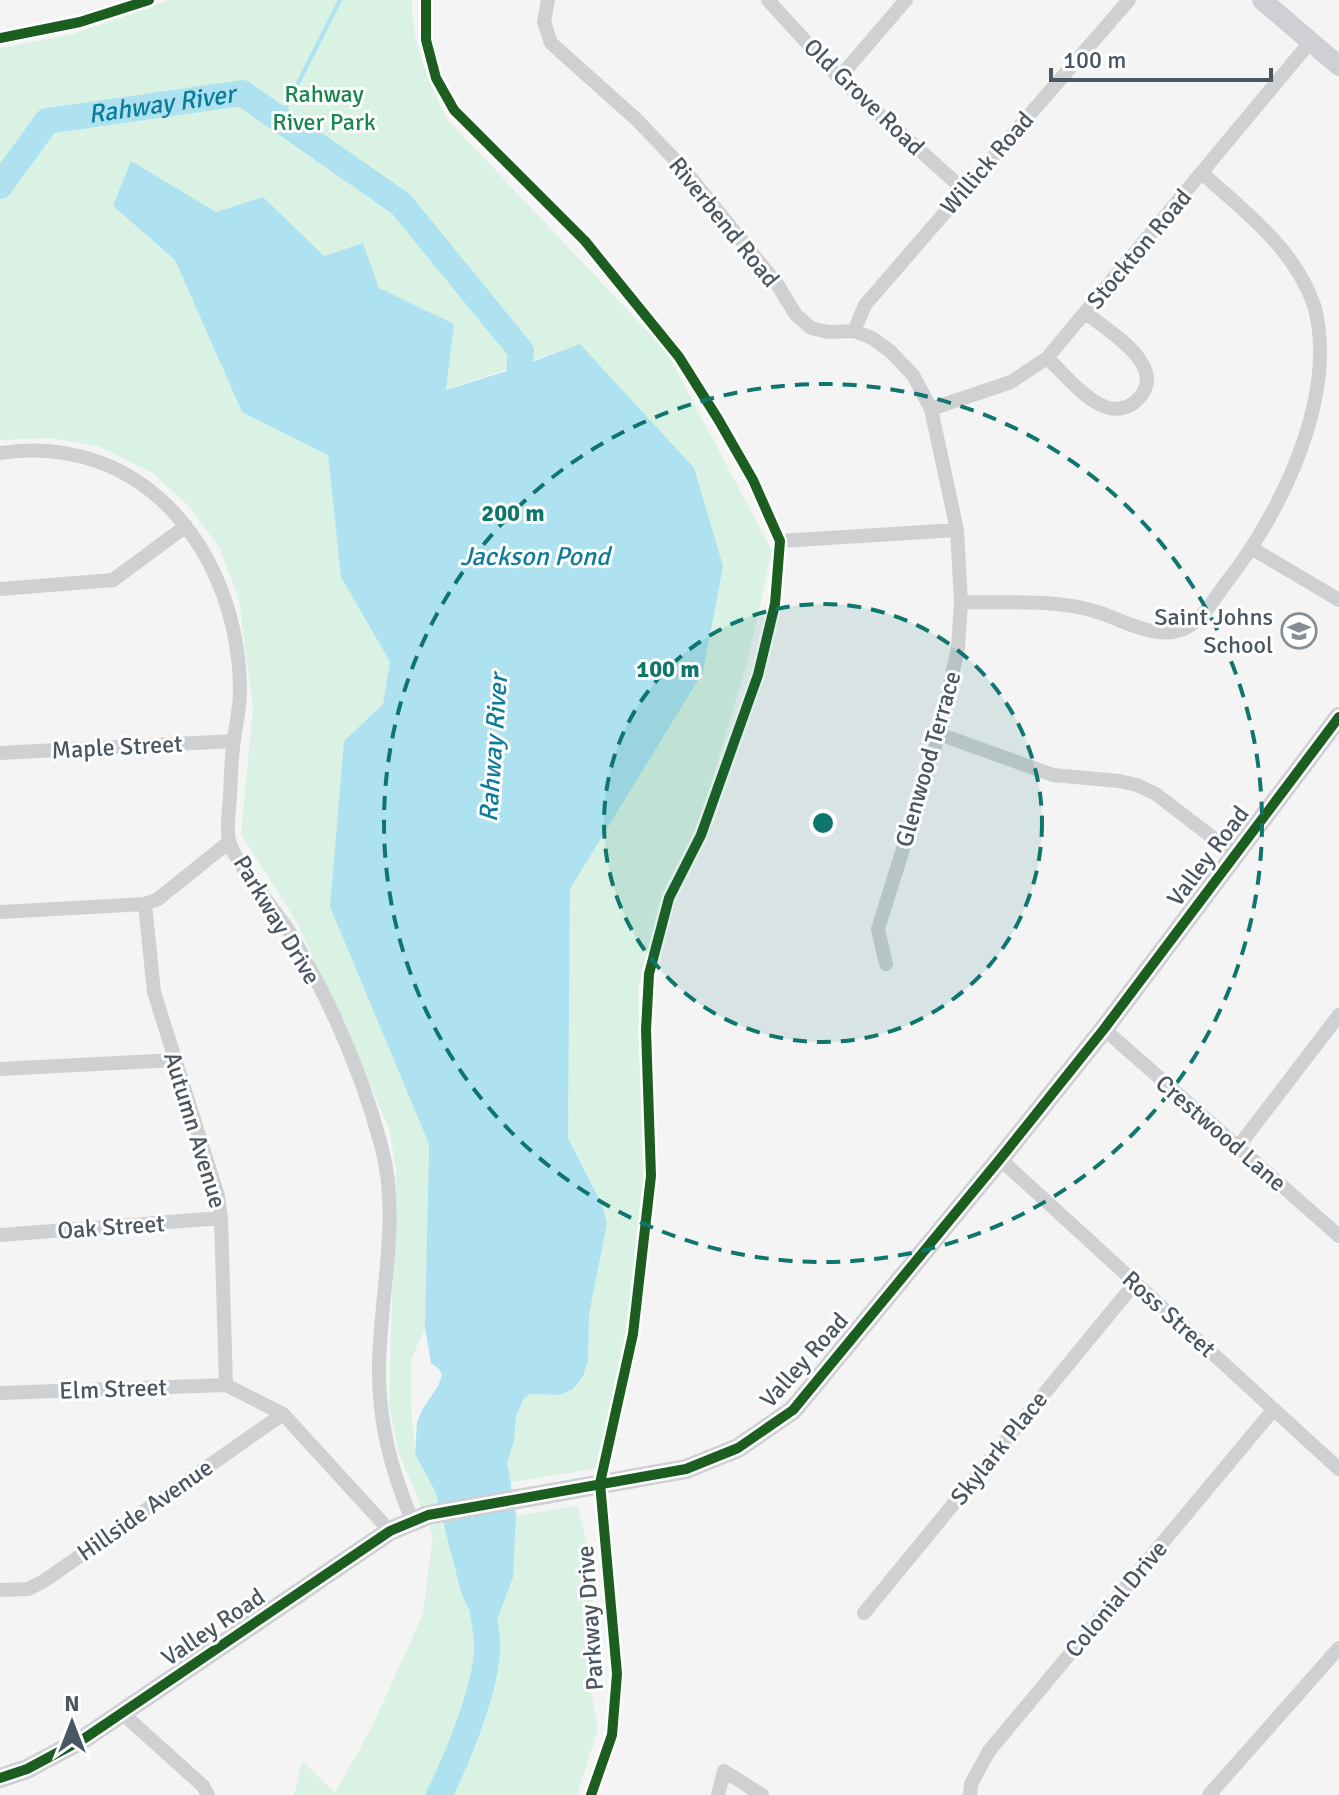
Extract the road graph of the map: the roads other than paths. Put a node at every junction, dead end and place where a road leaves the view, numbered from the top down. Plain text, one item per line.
1 (149, 0) edge
2 (426, 0) edge
3 (548, 0) edge
4 (768, 0) edge
5 (906, 0) edge
6 (1129, 0) edge
7 (1262, 0) edge
8 (0, 38) edge
9 (1311, 41) junction
10 (1339, 66) edge
11 (839, 78) junction
12 (1202, 173) junction
13 (964, 190) junction
14 (1086, 313) junction
15 (854, 331) junction
16 (1047, 358) junction
17 (931, 409) junction
18 (0, 453) edge
19 (186, 526) junction
20 (957, 530) junction
21 (780, 541) junction
22 (1253, 549) junction
23 (0, 589) edge
24 (1339, 600) edge
25 (961, 602) junction
26 (1339, 717) edge
27 (939, 734) junction
28 (234, 741) junction
29 (0, 753) edge
30 (229, 842) junction
31 (1234, 854) junction
32 (145, 904) junction
33 (0, 912) edge
34 (886, 964) dead end
35 (1339, 1015) edge
36 (1104, 1029) junction
37 (175, 1060) junction
38 (0, 1069) edge
39 (1238, 1147) junction
40 (1000, 1159) junction
41 (1339, 1216) edge
42 (221, 1218) junction
43 (1323, 1223) junction
44 (0, 1235) edge
45 (1339, 1236) edge
46 (1135, 1283) junction
47 (226, 1385) junction
48 (0, 1393) edge
49 (1274, 1409) junction
50 (283, 1414) junction
51 (1339, 1469) edge
52 (600, 1483) junction
53 (420, 1517) junction
54 (390, 1531) junction
55 (0, 1590) edge
56 (864, 1613) dead end
57 (1339, 1648) edge
58 (122, 1713) junction
59 (0, 1778) edge
60 (208, 1795) edge
61 (591, 1795) edge
62 (718, 1795) edge
63 (762, 1795) edge
64 (970, 1795) edge
65 (1209, 1795) edge

1 - 8 street
2 - 21 street
3 - 15 street, Riverbend Road
4 - 11 street, Old Grove Road
5 - 11 street
6 - 13 street, Willick Road
7 - 9 street
9 - 10 street
9 - 12 street, Stockton Road
11 - 13 street, Old Grove Road
12 - 14 street, Stockton Road
12 - 22 street
13 - 15 street, Willick Road
14 - 16 street, Stockton Road
14 - 16 street
15 - 17 street, Riverbend Road
16 - 17 street, Stockton Road
17 - 20 street, Glenwood Terrace
18 - 19 street, Parkway Drive
19 - 23 street
19 - 28 street, Parkway Drive
20 - 21 street
20 - 25 street, Glenwood Terrace
21 - 52 street, Parkway Drive
22 - 24 street
22 - 25 street
25 - 27 street, Glenwood Terrace
26 - 31 street, Valley Road
27 - 31 street
27 - 34 street, Glenwood Terrace
28 - 29 street, Maple Street
28 - 30 street, Parkway Drive
30 - 32 street
30 - 53 street, Parkway Drive
31 - 36 street, Valley Road
32 - 33 street
32 - 37 street, Autumn Avenue
35 - 39 street
36 - 39 street, Crestwood Lane
36 - 40 street, Valley Road
37 - 38 street
37 - 42 street, Autumn Avenue
39 - 43 street, Crestwood Lane
40 - 46 street, Ross Street
40 - 52 street, Valley Road
41 - 43 street
42 - 44 street, Oak Street
42 - 47 street, Autumn Avenue
43 - 45 street, Crestwood Lane
46 - 49 street, Ross Street
46 - 56 street, Skylark Place
47 - 48 street, Elm Street
47 - 50 street
49 - 51 street, Ross Street
49 - 64 street, Colonial Drive
50 - 54 street
50 - 55 street, Hillside Avenue
52 - 53 street, Valley Road
52 - 61 street, Parkway Drive
53 - 54 street, Valley Road
54 - 58 street, Valley Road
57 - 65 street
58 - 59 street, Valley Road
58 - 60 street
62 - 63 street

